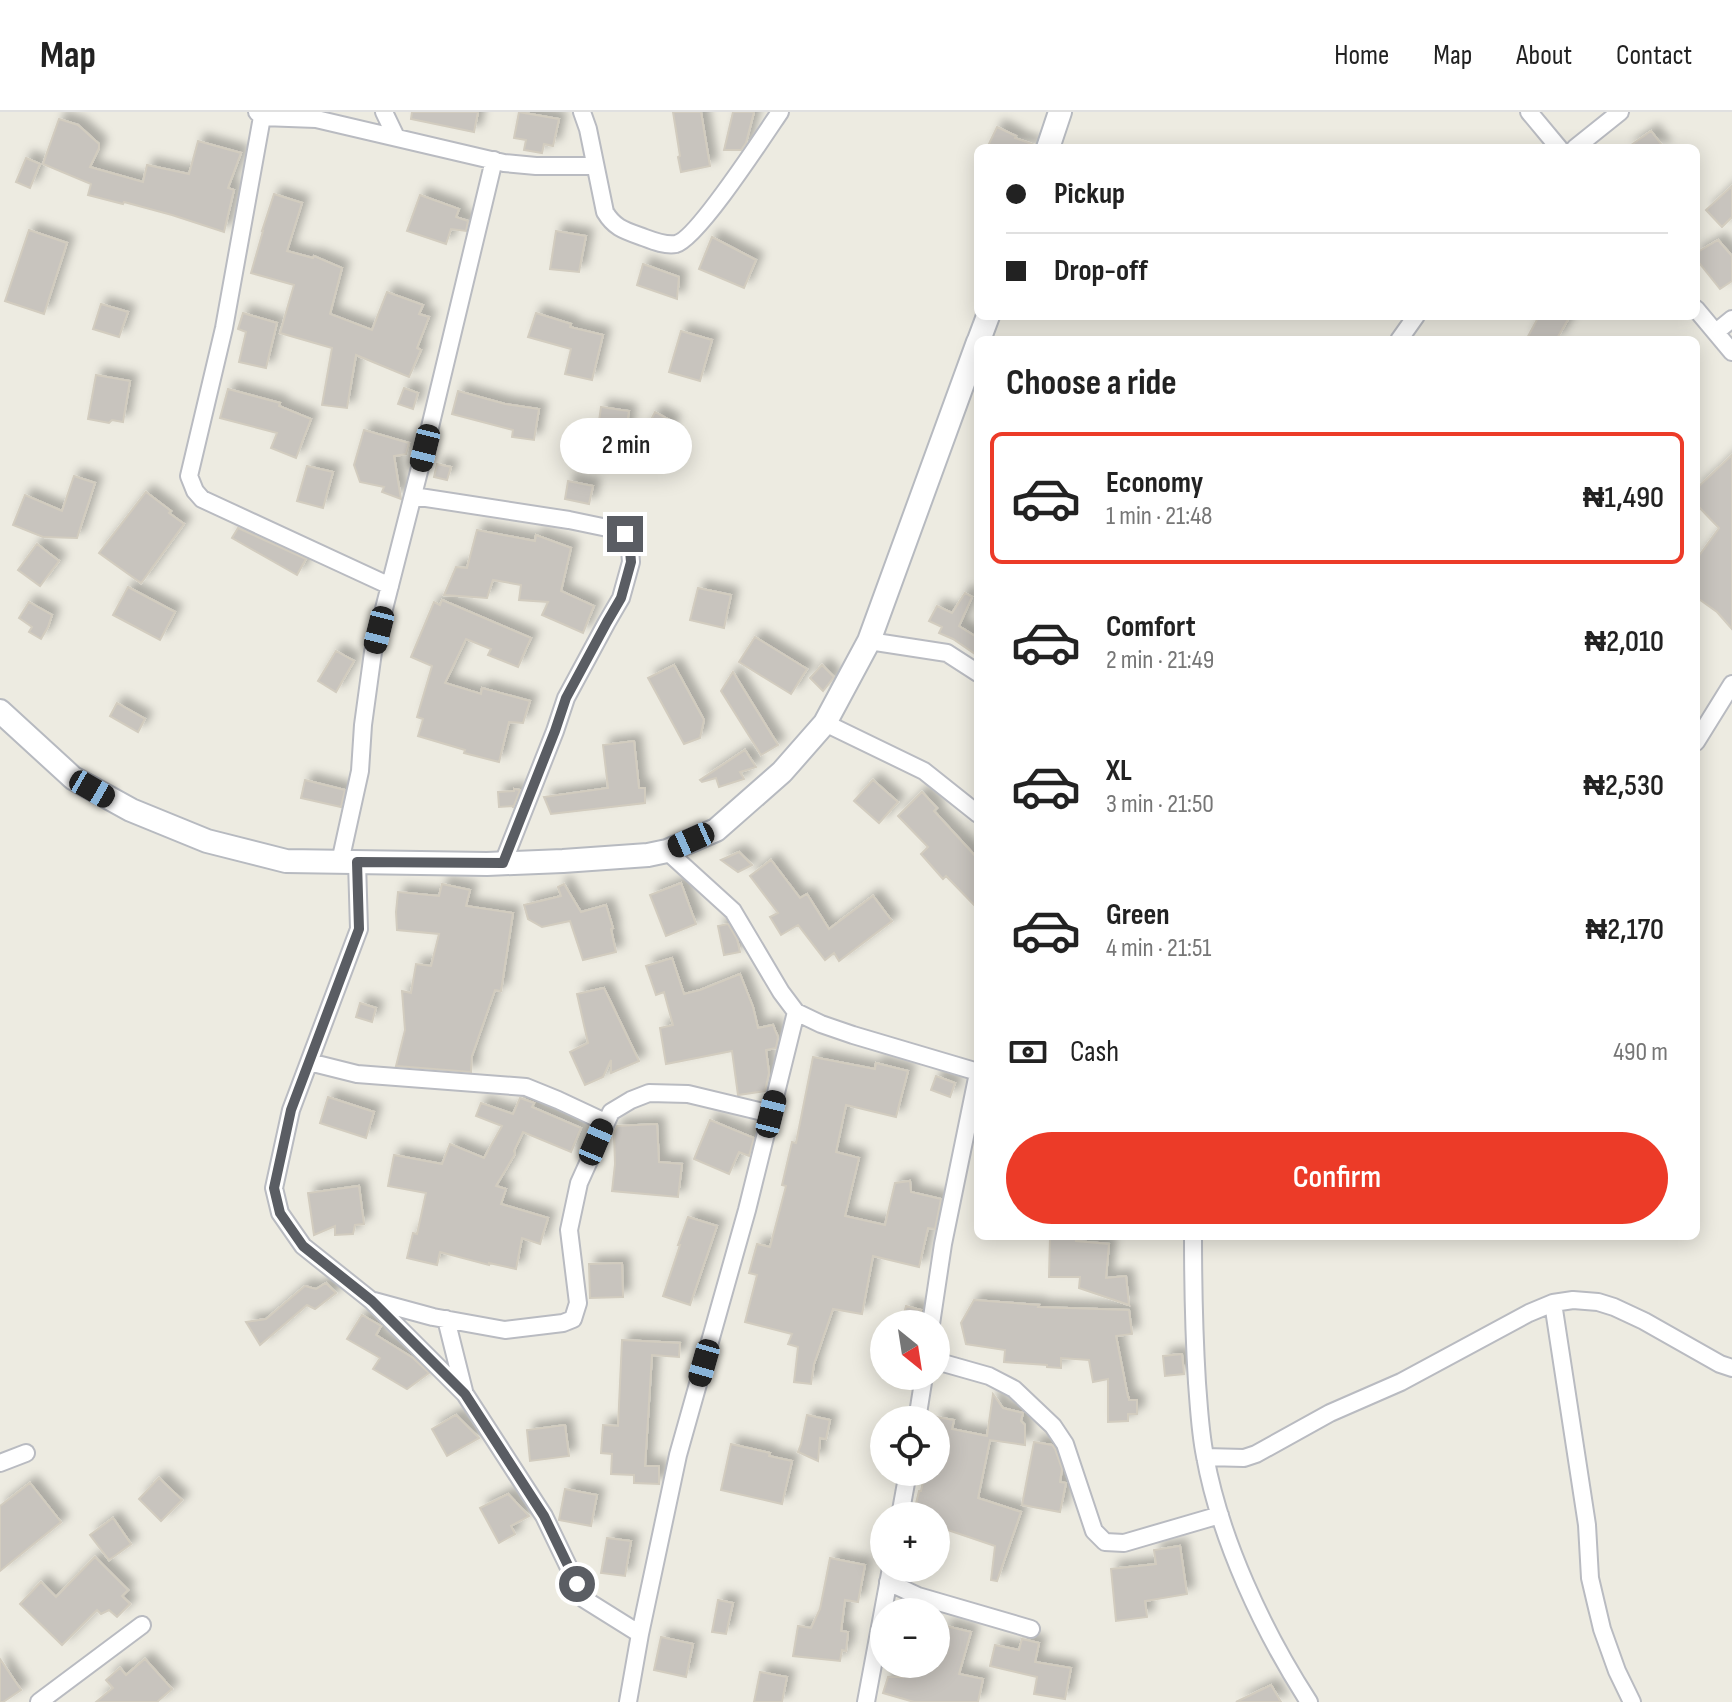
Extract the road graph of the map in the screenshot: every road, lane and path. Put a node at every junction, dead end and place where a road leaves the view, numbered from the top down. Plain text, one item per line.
1 (384, 112) edge
2 (582, 112) edge
3 (780, 112) edge
4 (1060, 112) edge
5 (1529, 112) edge
6 (1620, 112) edge
7 (260, 115) edge
8 (396, 137) junction
9 (1049, 144) edge
10 (1556, 144) edge
11 (1580, 144) edge
12 (494, 160) junction
13 (595, 166) junction
14 (1700, 314) edge
15 (1732, 319) edge
16 (1716, 332) junction
17 (974, 352) edge
18 (1732, 352) edge
19 (413, 496) junction
20 (390, 586) junction
21 (869, 641) junction
22 (974, 670) edge
23 (1732, 684) edge
24 (0, 711) edge
25 (825, 723) junction
26 (1700, 736) edge
27 (974, 811) edge
28 (667, 851) junction
29 (348, 862) junction
30 (503, 863) junction
31 (796, 1012) junction
32 (309, 1062) junction
33 (974, 1071) edge
34 (974, 1092) edge
35 (771, 1114) junction
36 (605, 1122) junction
37 (1193, 1240) edge
38 (372, 1301) junction
39 (1553, 1303) junction
40 (933, 1310) edge
41 (446, 1319) junction
42 (950, 1365) edge
43 (1732, 1368) edge
44 (465, 1394) junction
45 (26, 1453) dead end
46 (1205, 1457) junction
47 (0, 1463) edge
48 (1220, 1515) junction
49 (888, 1582) edge
50 (899, 1582) edge
51 (142, 1625) dead end
52 (1031, 1629) dead end
53 (640, 1634) junction
54 (39, 1702) edge
55 (628, 1702) edge
56 (866, 1702) edge
57 (1309, 1702) edge
58 (1632, 1702) edge

1 - 8 street
2 - 13 street
3 - 13 street
4 - 9 main road
5 - 10 street
6 - 11 street
7 - 8 street
7 - 20 street
8 - 12 street
12 - 13 street
12 - 19 street
14 - 16 street
15 - 16 street
16 - 18 street
17 - 21 main road
19 - 20 street
19 - 30 street
20 - 29 street
21 - 22 street
21 - 25 main road
23 - 26 street
24 - 29 main road
25 - 27 street
25 - 28 main road
28 - 30 main road
28 - 31 street
29 - 30 main road
29 - 32 street
31 - 33 street
31 - 35 street
32 - 36 street
32 - 38 street
34 - 40 street
35 - 36 street
35 - 53 street
36 - 41 street
37 - 46 street
38 - 41 street
38 - 44 street
39 - 43 street
39 - 46 street
39 - 58 street
41 - 44 street
42 - 48 street
44 - 53 street
45 - 47 street
46 - 48 street
48 - 57 street
49 - 56 street
50 - 52 street
51 - 54 street
53 - 55 street

